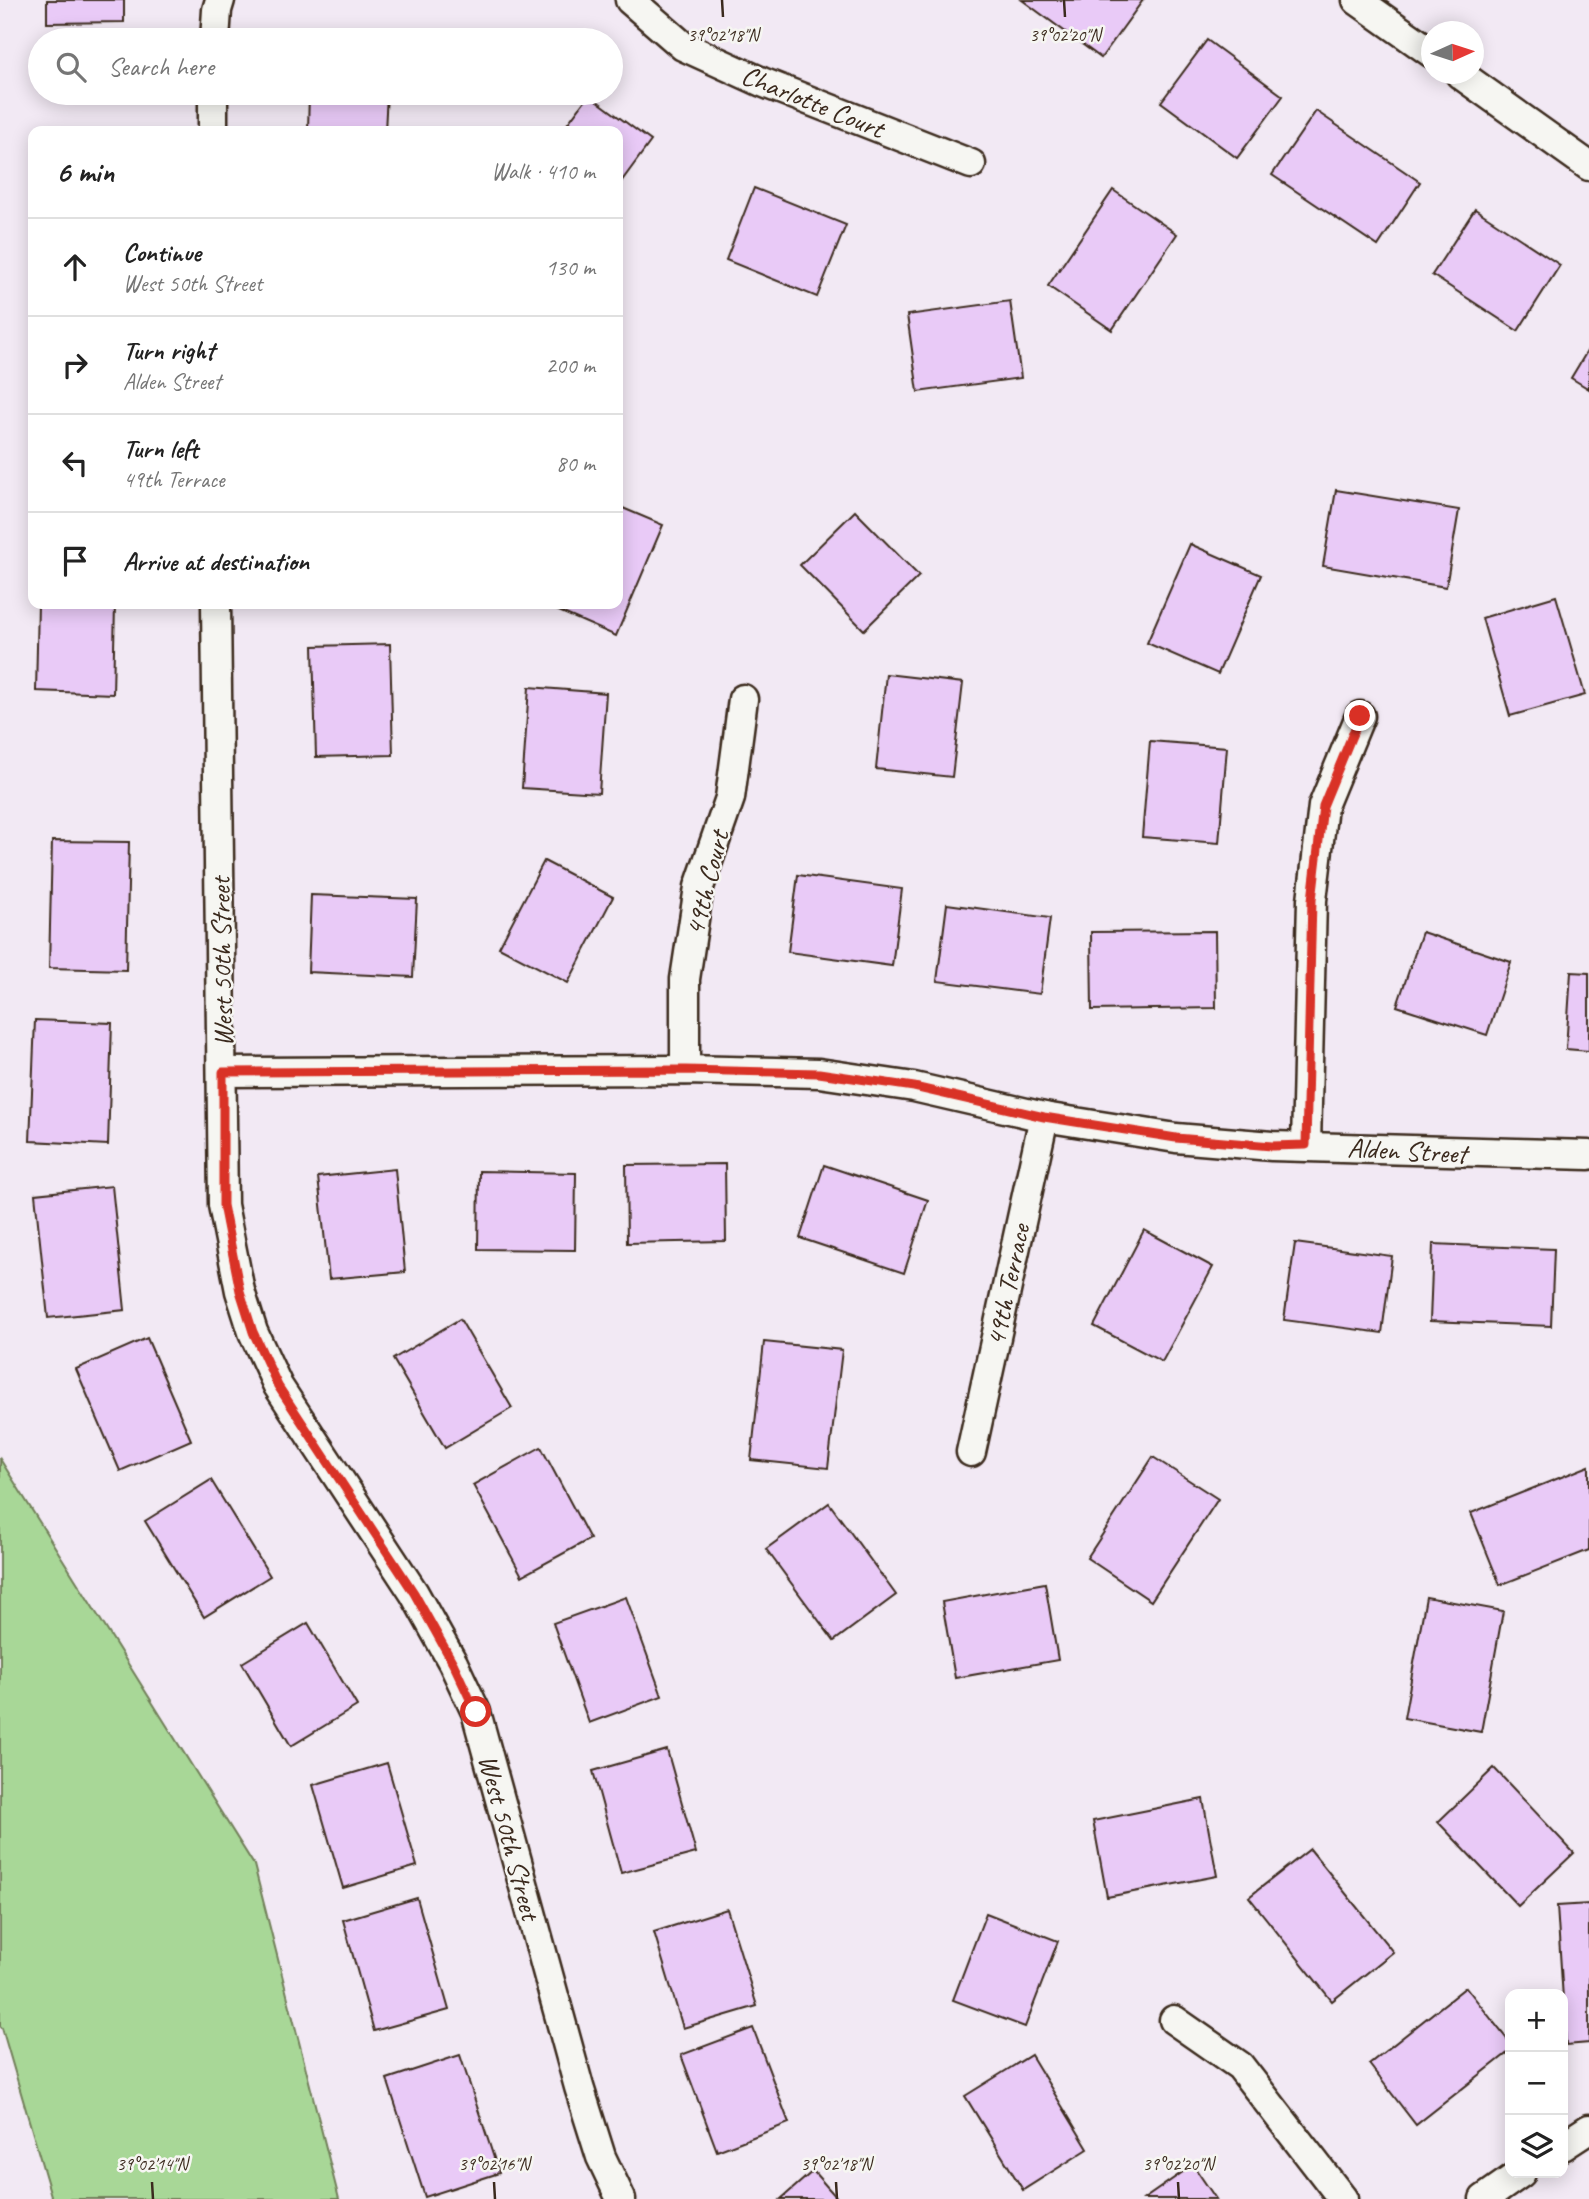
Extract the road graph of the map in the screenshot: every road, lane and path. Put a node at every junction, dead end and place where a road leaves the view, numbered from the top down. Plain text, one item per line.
1 (220, 0) edge
2 (630, 0) edge
3 (1357, 0) edge
4 (216, 28) edge
5 (1421, 45) edge
6 (1474, 84) edge
7 (213, 105) edge
8 (213, 126) edge
9 (971, 164) dead end
10 (1589, 166) edge
11 (216, 609) edge
12 (743, 699) dead end
13 (1360, 716) dead end
14 (685, 1070) junction
15 (223, 1072) junction
16 (1044, 1117) junction
17 (1306, 1145) junction
18 (1589, 1155) edge
19 (971, 1452) dead end
20 (1174, 2020) dead end
21 (1589, 2129) edge
22 (1568, 2143) edge
23 (1514, 2178) edge
24 (621, 2199) edge
25 (1343, 2199) edge
26 (1484, 2199) edge

1 - 4 street
2 - 9 street, Charlotte Court
3 - 5 street
6 - 10 street
7 - 8 street
11 - 15 street, West 50th Street
12 - 14 street, 49th Court
13 - 17 street
14 - 15 street, Alden Street
14 - 16 street, Alden Street
15 - 24 street, West 50th Street
16 - 17 street, Alden Street
16 - 19 street, 49th Terrace
17 - 18 street, Alden Street
20 - 25 street
21 - 22 street
23 - 26 street

